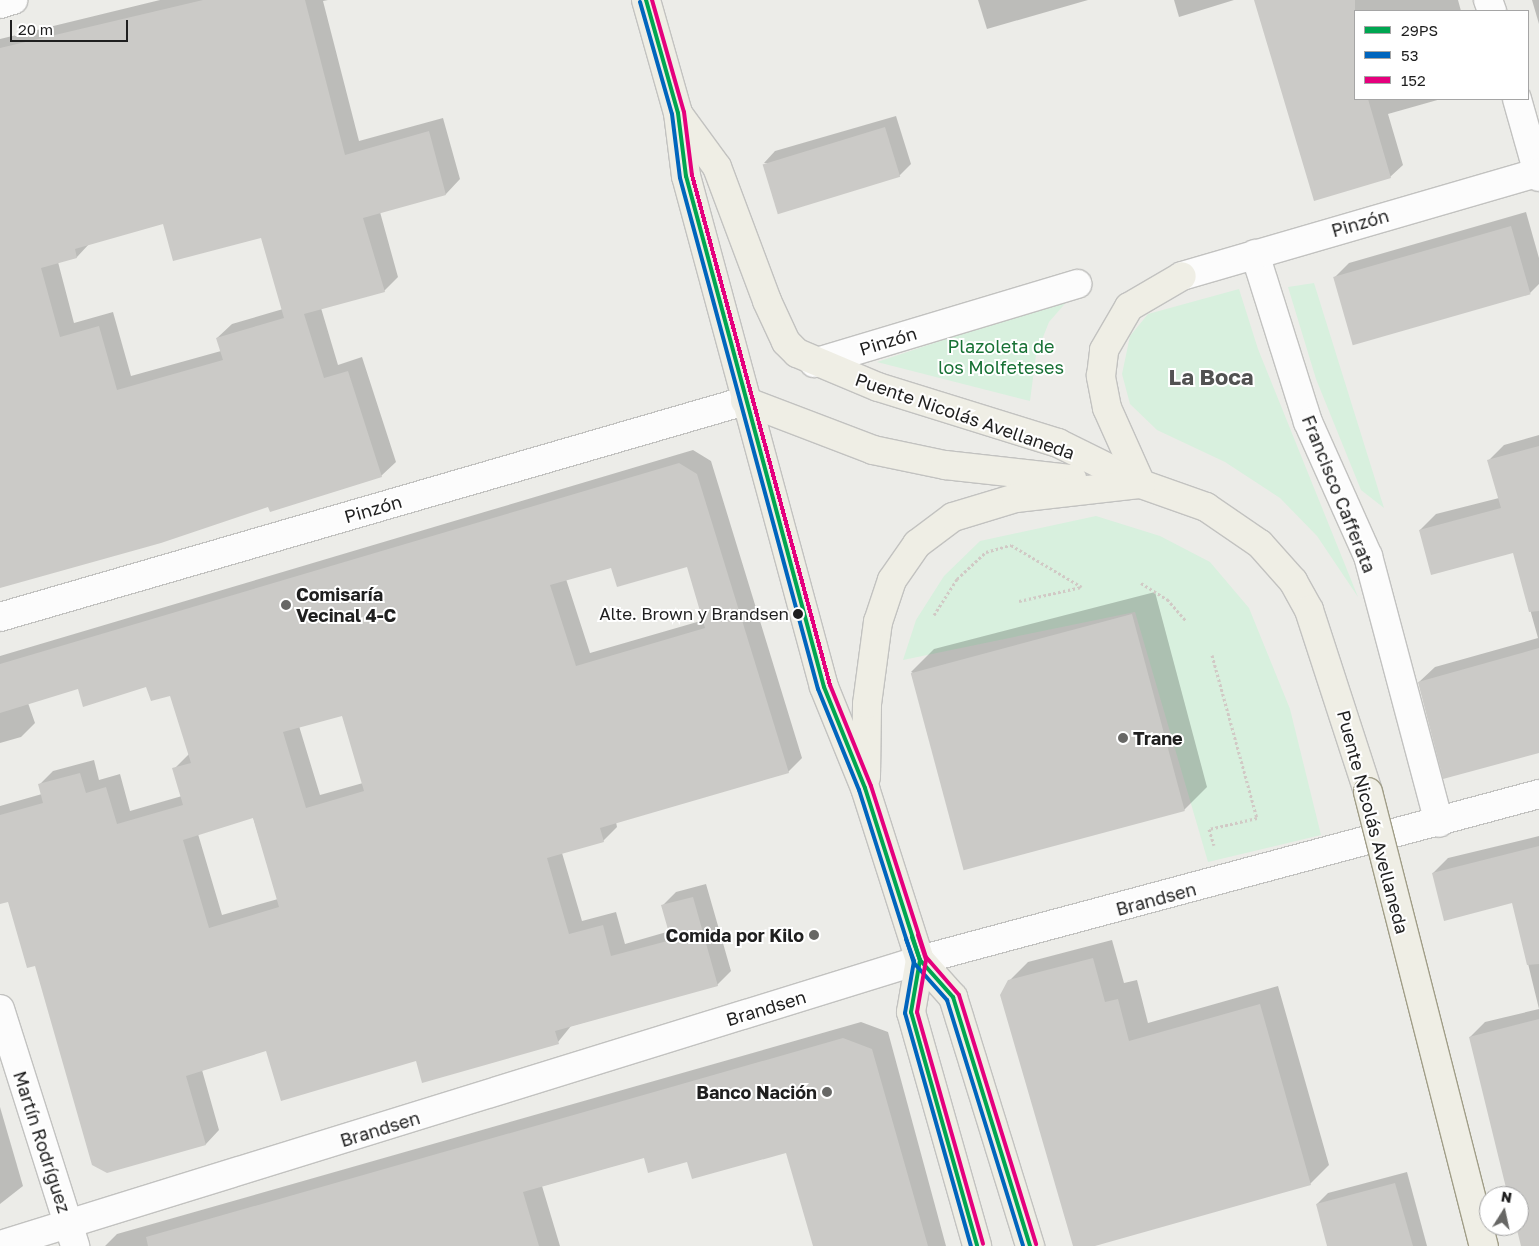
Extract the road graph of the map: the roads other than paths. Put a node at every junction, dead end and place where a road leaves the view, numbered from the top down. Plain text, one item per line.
1 (12, 0) edge
2 (646, 0) edge
3 (0, 4) edge
4 (1517, 100) edge
5 (678, 113) junction
6 (1539, 174) edge
7 (1255, 254) junction
8 (1182, 276) joint
9 (1077, 284) dead end
10 (814, 363) junction
11 (745, 401) junction
12 (1141, 484) junction
13 (0, 618) edge
14 (865, 788) junction
15 (1539, 794) edge
16 (1439, 823) junction
17 (920, 960) junction
18 (0, 1009) edge
19 (72, 1236) edge
20 (0, 1245) edge
21 (977, 1246) edge
22 (1030, 1246) edge
23 (1484, 1246) edge

1 - 3 street
2 - 5 main road
4 - 6 street
5 - 10 main road, Puente Nicolás Avellaneda
5 - 11 main road
6 - 7 street, Pinzón
7 - 8 street, Pinzón
7 - 16 street, Francisco Cafferata
8 - 12 main road
9 - 10 street, Pinzón
10 - 12 main road, Puente Nicolás Avellaneda
11 - 12 main road, Puente Nicolás Avellaneda
11 - 13 street, Pinzón
11 - 14 main road
12 - 14 main road
12 - 23 main road, Puente Nicolás Avellaneda, bridge
14 - 17 main road
15 - 16 street, Brandsen
16 - 17 street, Brandsen
17 - 19 street, Brandsen
17 - 21 main road
17 - 22 main road
18 - 19 street, Martín Rodríguez
19 - 20 street, Brandsen

